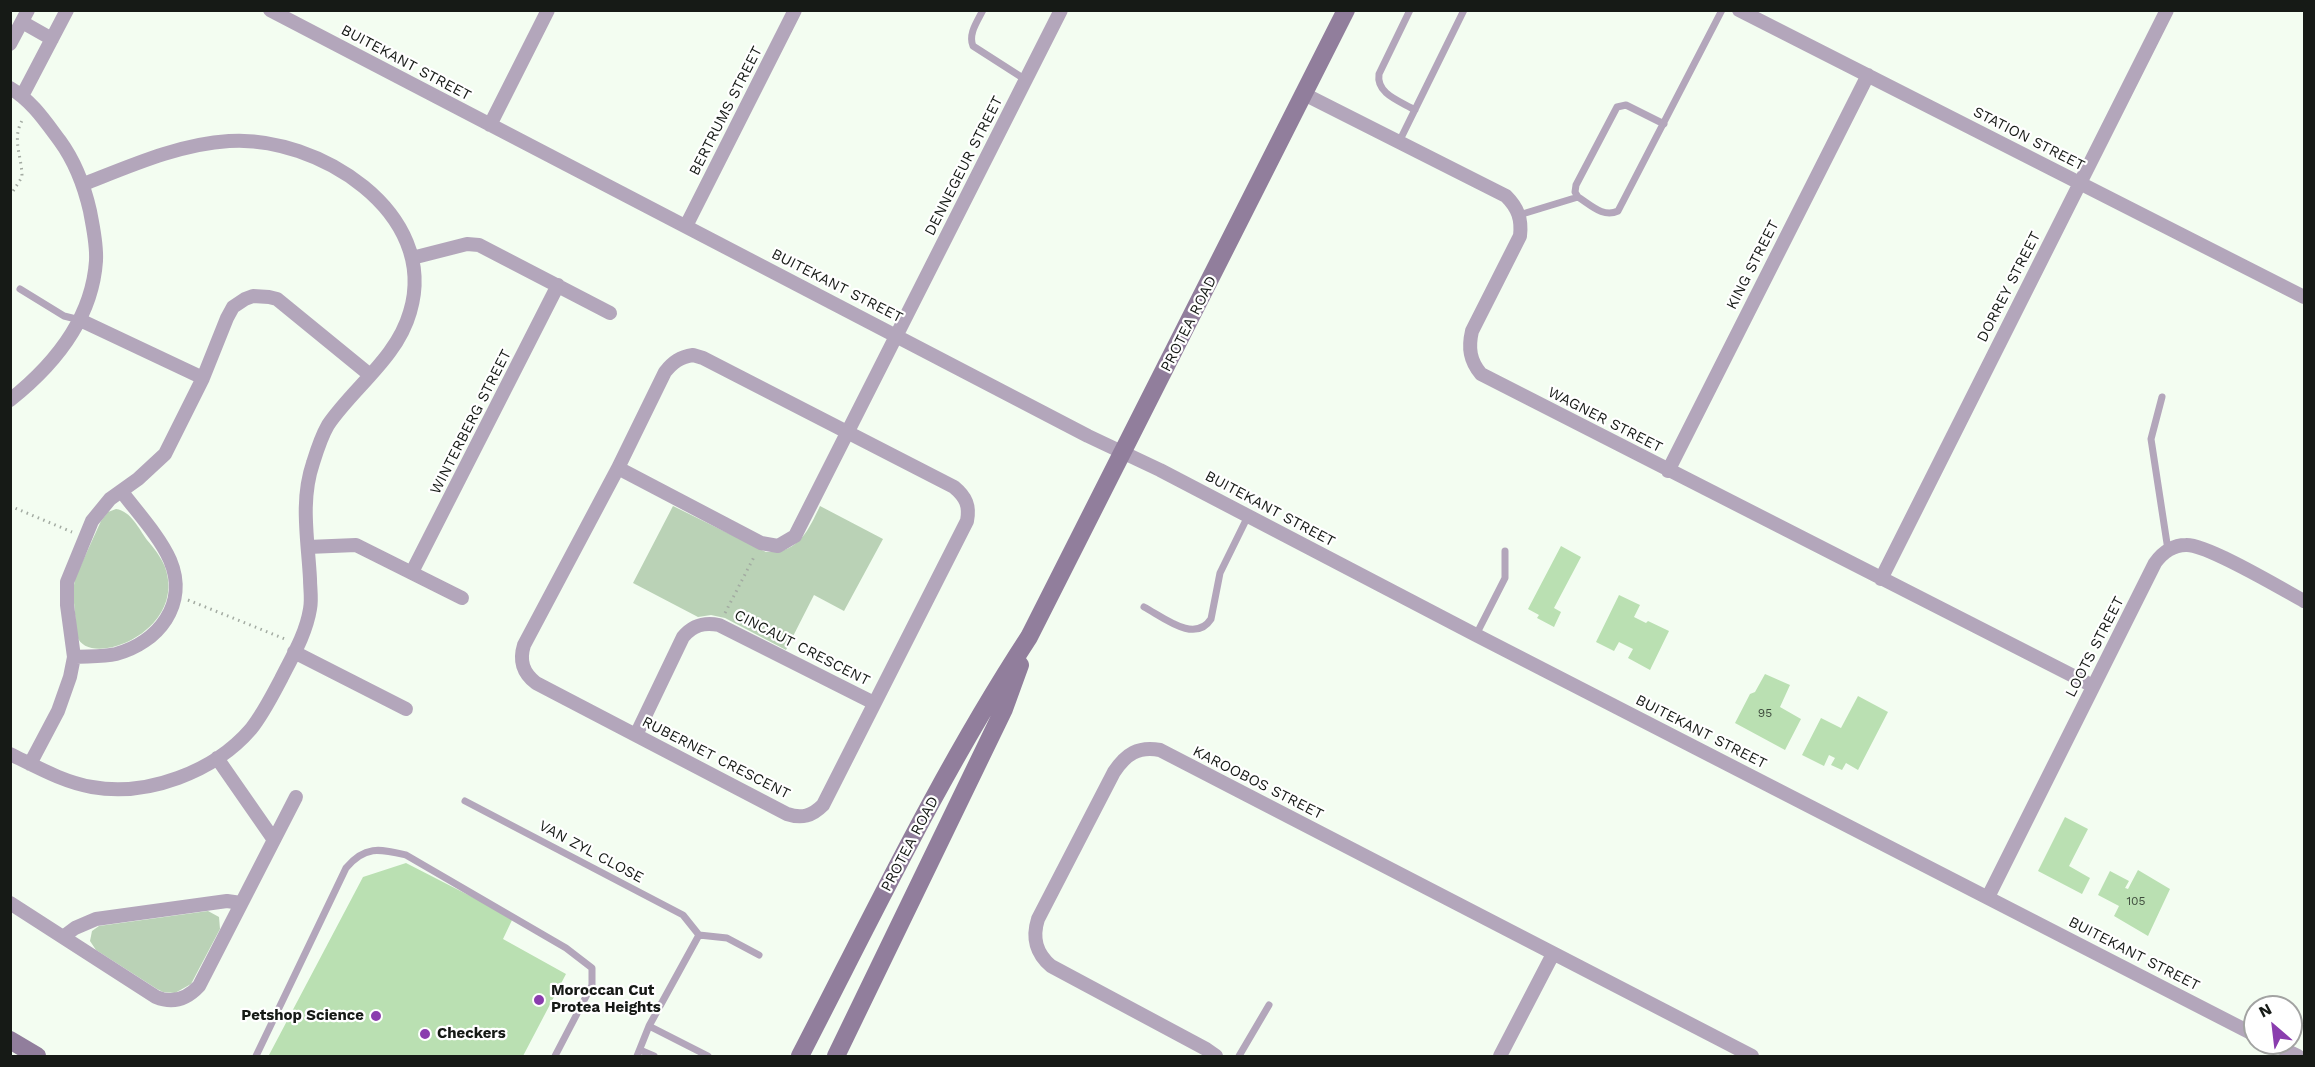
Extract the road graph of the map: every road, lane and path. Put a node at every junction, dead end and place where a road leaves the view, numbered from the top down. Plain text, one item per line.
1 (67, 10) edge
2 (270, 10) edge
3 (548, 10) edge
4 (795, 10) edge
5 (983, 10) edge
6 (1061, 10) edge
7 (1346, 10) edge
8 (1410, 10) edge
9 (1464, 10) edge
10 (1722, 10) edge
11 (1739, 10) edge
12 (2167, 10) edge
13 (288, 15) edge
14 (25, 16) edge
15 (52, 39) junction
16 (10, 44) edge
17 (1868, 75) junction
18 (1026, 80) junction
19 (1304, 94) junction
20 (22, 97) edge
21 (1415, 110) junction
22 (1664, 124) junction
23 (490, 125) junction
24 (1399, 142) junction
25 (2080, 183) junction
26 (84, 184) junction
27 (10, 195) edge
28 (1578, 197) junction
29 (1520, 215) junction
30 (686, 226) junction
31 (412, 258) junction
32 (558, 285) junction
33 (20, 289) dead end
34 (2304, 297) edge
35 (610, 313) dead end
36 (80, 320) junction
37 (896, 335) junction
38 (370, 375) junction
39 (203, 378) junction
40 (2162, 397) dead end
41 (10, 400) edge
42 (848, 434) junction
43 (1123, 453) junction
44 (618, 468) junction
45 (1668, 471) junction
46 (122, 492) junction
47 (10, 506) edge
48 (1248, 516) junction
49 (86, 537) junction
50 (761, 543) junction
51 (308, 547) junction
52 (2168, 550) junction
53 (1505, 551) dead end
54 (412, 572) junction
55 (1881, 579) junction
56 (175, 595) junction
57 (462, 598) dead end
58 (2304, 600) edge
59 (1144, 607) dead end
60 (719, 625) junction
61 (1476, 636) junction
62 (1029, 638) junction
63 (296, 648) junction
64 (74, 657) junction
65 (2093, 686) junction
66 (874, 703) junction
67 (406, 709) dead end
68 (636, 735) junction
69 (10, 754) edge
70 (217, 758) junction
71 (30, 764) junction
72 (296, 797) dead end
73 (465, 801) dead end
74 (274, 840) junction
75 (1988, 897) junction
76 (10, 903) edge
77 (241, 903) junction
78 (699, 935) junction
79 (63, 937) junction
80 (1553, 954) junction
81 (759, 955) dead end
82 (1269, 1005) dead end
83 (649, 1026) junction
84 (2243, 1029) edge
85 (10, 1040) edge
86 (639, 1053) edge
87 (37, 1056) edge
88 (256, 1056) edge
89 (555, 1056) edge
90 (654, 1056) edge
91 (708, 1056) edge
92 (801, 1056) edge
93 (836, 1056) edge
94 (1216, 1056) edge
95 (1239, 1056) edge
96 (1500, 1056) edge
97 (1752, 1056) edge

1 - 15 street
2 - 13 street, BUITEKANT STREET
3 - 23 street
4 - 30 street, BERTRUMS STREET
5 - 18 lane
6 - 18 street, DENNEGEUR STREET
7 - 19 street, PROTEA ROAD
8 - 21 lane
9 - 21 lane
10 - 22 lane
11 - 17 street, STATION STREET
12 - 25 street, DORREY STREET
13 - 23 street, BUITEKANT STREET
14 - 15 street
14 - 16 street
15 - 20 street
17 - 25 street, STATION STREET
17 - 45 street, KING STREET
18 - 37 street, DENNEGEUR STREET
19 - 24 street
19 - 43 street, PROTEA ROAD
20 - 26 street
20 - 27 path
21 - 24 lane
22 - 28 lane
22 - 28 lane
23 - 30 street, BUITEKANT STREET
24 - 29 street
25 - 34 street, STATION STREET
25 - 55 street, DORREY STREET
26 - 31 street
26 - 36 street
28 - 29 lane
29 - 45 street, WAGNER STREET
30 - 37 street, BUITEKANT STREET
31 - 32 street
31 - 38 street
32 - 35 street
32 - 54 street, WINTERBERG STREET
33 - 36 lane
36 - 39 street
36 - 41 street
37 - 42 street, DENNEGEUR STREET
37 - 43 street, BUITEKANT STREET
38 - 39 street
38 - 51 street
39 - 46 street
40 - 52 lane
42 - 44 street, RUBERNET CRESCENT
42 - 50 street, DENNEGEUR STREET
42 - 66 street, RUBERNET CRESCENT
43 - 48 street, BUITEKANT STREET
43 - 62 street, PROTEA ROAD
44 - 50 street
44 - 68 street, RUBERNET CRESCENT
45 - 55 street, WAGNER STREET
46 - 49 street
46 - 56 street
47 - 49 path
48 - 59 lane
48 - 61 street, BUITEKANT STREET
49 - 64 street
50 - 60 path
51 - 54 street
51 - 63 street
52 - 58 street
52 - 65 street, LOOTS STREET
53 - 61 lane
54 - 57 street
55 - 65 street, WAGNER STREET
56 - 63 path
56 - 64 street
60 - 66 street, CINCAUT CRESCENT
60 - 68 street, CINCAUT CRESCENT
61 - 75 street, BUITEKANT STREET
62 - 92 street, PROTEA ROAD
62 - 93 street, PROTEA ROAD
63 - 67 street
63 - 70 street
64 - 71 street
65 - 75 street, LOOTS STREET
66 - 68 street, RUBERNET CRESCENT
69 - 71 street
70 - 71 street
70 - 74 street
72 - 74 street
73 - 78 lane, VAN ZYL CLOSE
74 - 77 street
75 - 84 street, BUITEKANT STREET
76 - 79 street
77 - 79 street
77 - 79 street
78 - 81 lane
78 - 83 lane
80 - 94 street, KAROOBOS STREET
80 - 96 street
80 - 97 street, KAROOBOS STREET
82 - 95 lane
83 - 86 lane
83 - 91 lane
85 - 87 street
86 - 90 lane
88 - 89 lane

